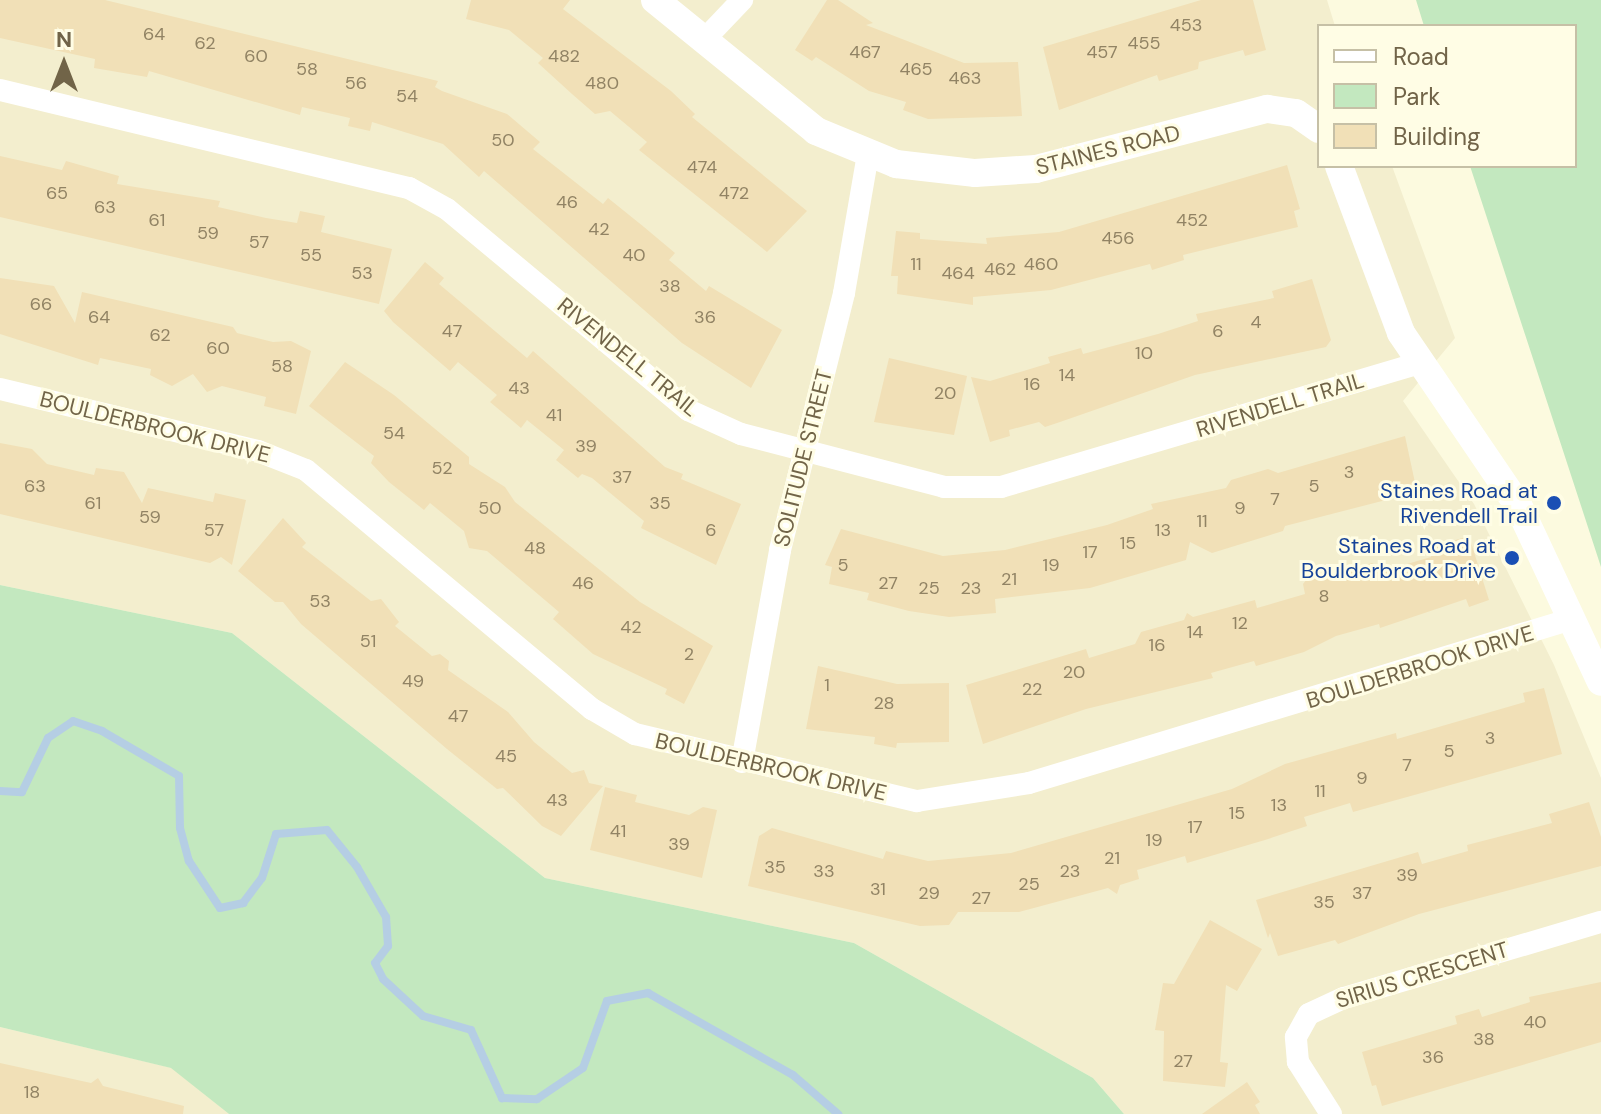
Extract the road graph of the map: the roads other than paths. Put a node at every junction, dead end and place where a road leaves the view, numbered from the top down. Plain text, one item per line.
1 (655, 0) edge
2 (742, 0) edge
3 (703, 41) junction
4 (0, 90) edge
5 (1317, 128) edge
6 (868, 154) junction
7 (1340, 168) edge
8 (1420, 363) junction
9 (0, 389) edge
10 (805, 450) junction
11 (1572, 619) junction
12 (1601, 682) edge
13 (742, 762) junction
14 (1601, 922) edge
15 (1331, 1114) edge

1 - 3 street, STAINES ROAD
2 - 3 street
3 - 6 street, STAINES ROAD
4 - 10 street, RIVENDELL TRAIL
5 - 6 street, STAINES ROAD
6 - 10 street, SOLITUDE STREET
7 - 8 street
8 - 10 street, RIVENDELL TRAIL
8 - 11 street
9 - 13 street, BOULDERBROOK DRIVE
10 - 13 street, SOLITUDE STREET
11 - 12 street
11 - 13 street, BOULDERBROOK DRIVE
14 - 15 street, SIRIUS CRESCENT

